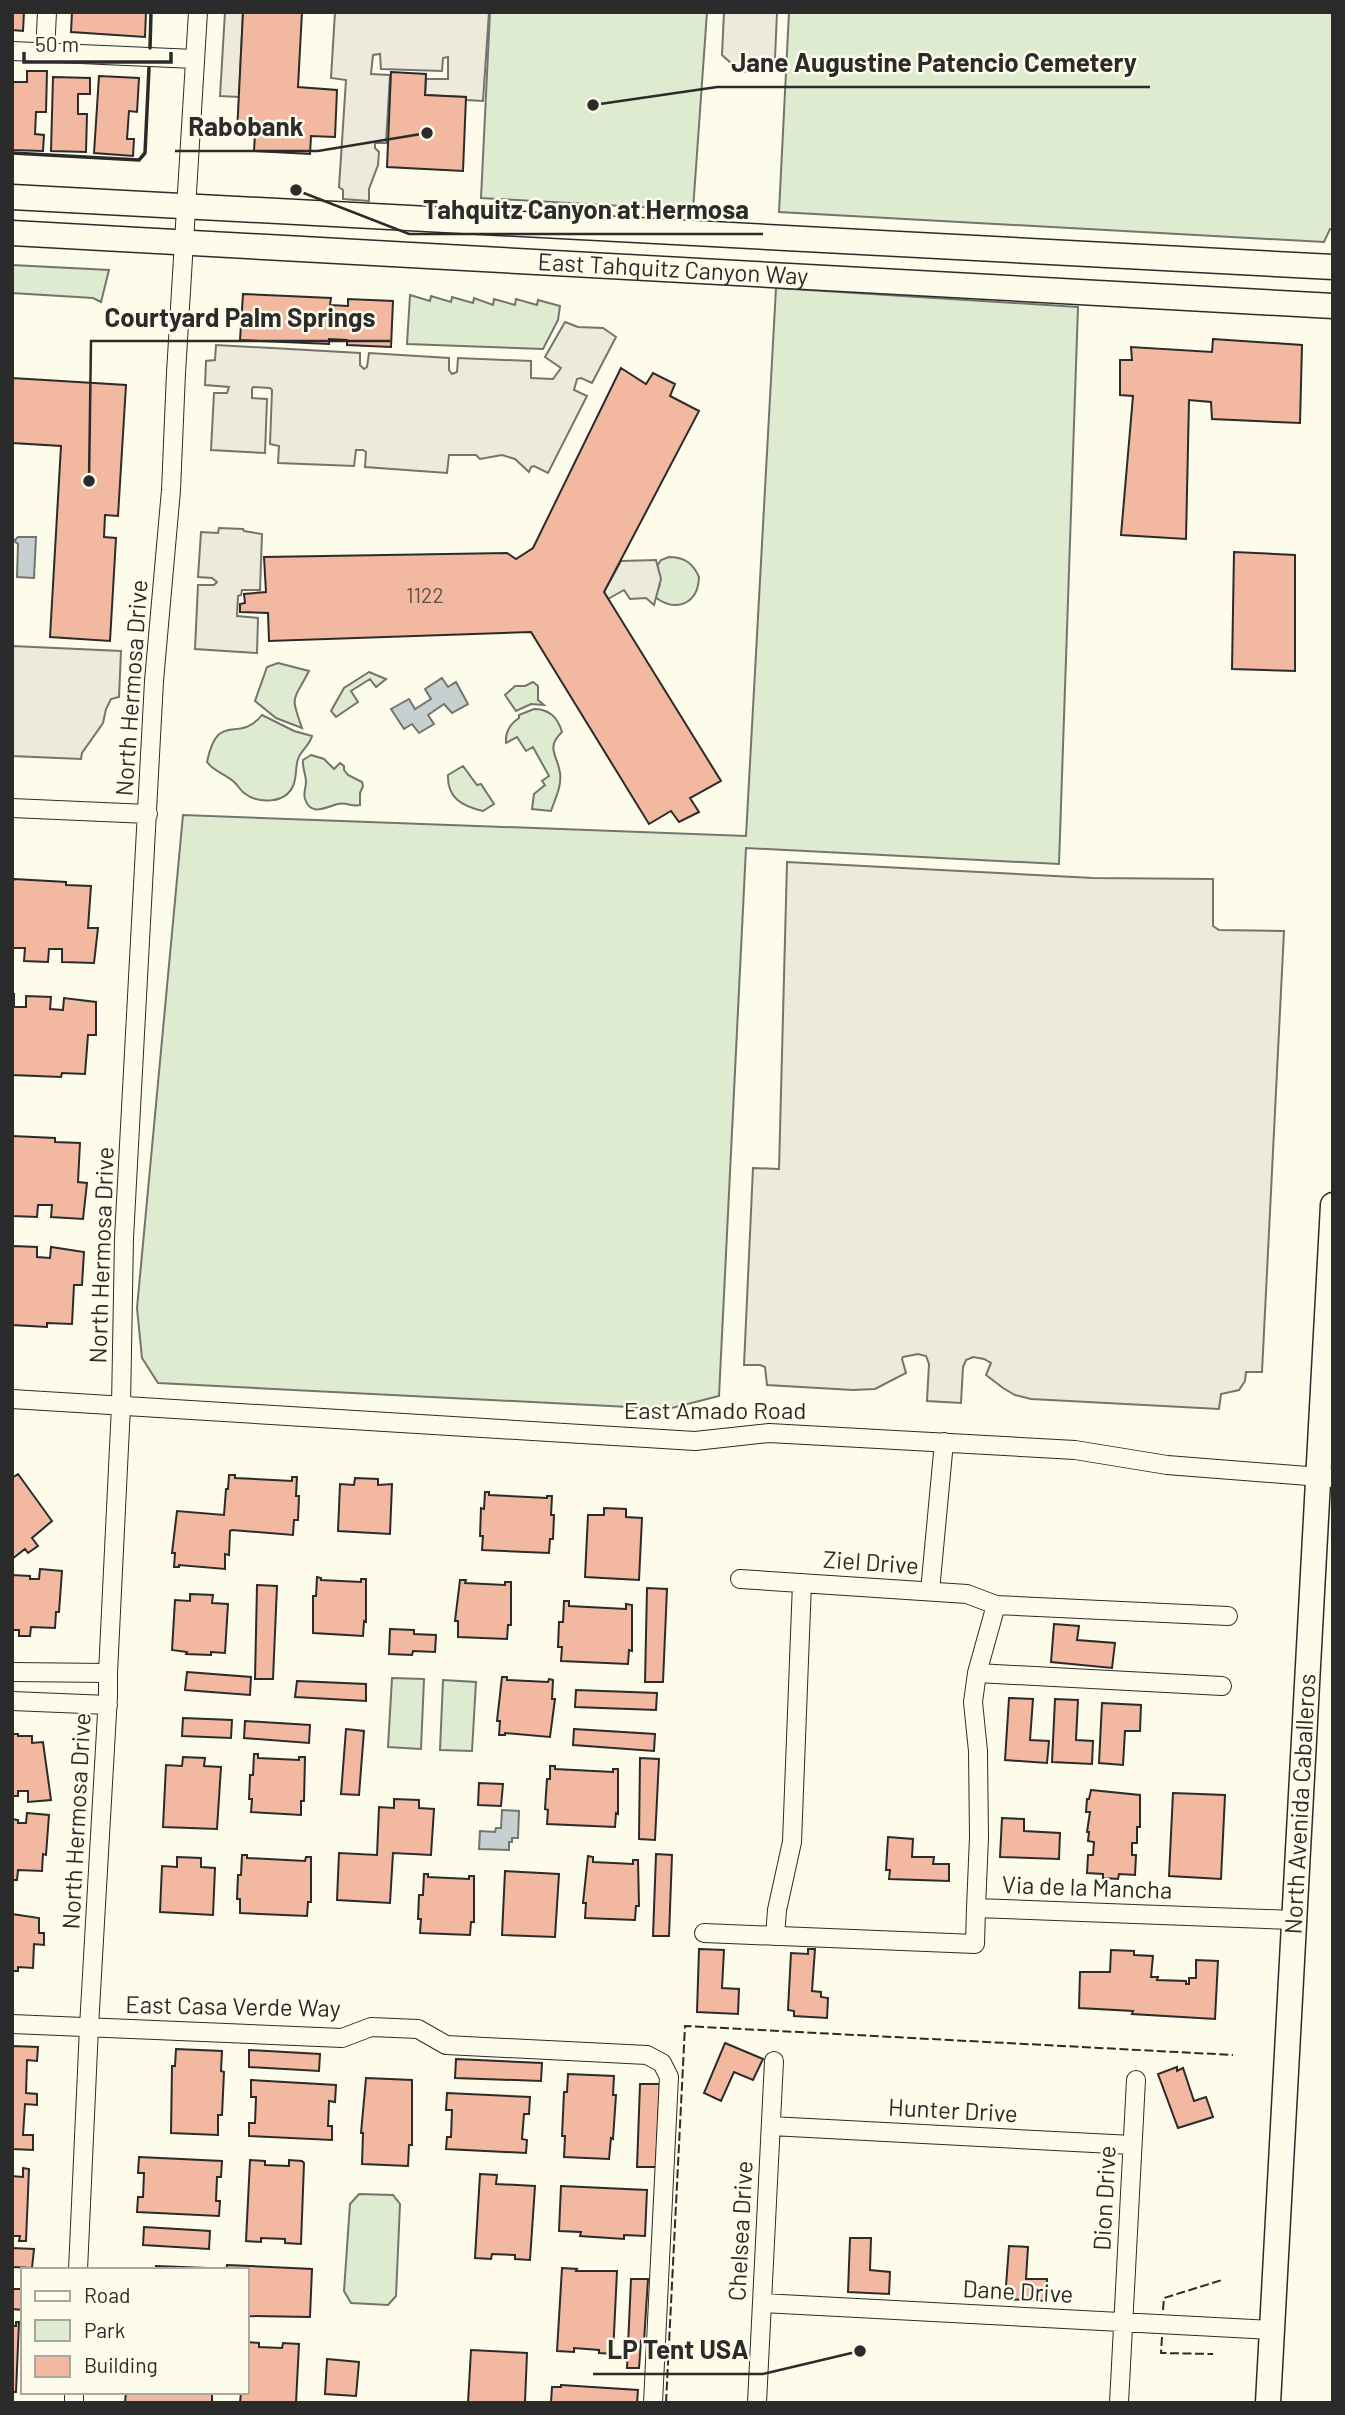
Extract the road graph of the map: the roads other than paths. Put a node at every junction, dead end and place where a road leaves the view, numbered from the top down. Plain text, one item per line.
1 (47, 12) edge
2 (198, 12) edge
3 (12, 51) edge
4 (45, 52) junction
5 (195, 59) junction
6 (12, 197) edge
7 (186, 206) junction
8 (12, 233) edge
9 (184, 242) junction
10 (1333, 267) edge
11 (1333, 306) edge
12 (12, 808) edge
13 (148, 814) junction
14 (1333, 1205) edge
15 (12, 1399) edge
16 (121, 1406) junction
17 (944, 1443) junction
18 (1326, 1478) edge
19 (740, 1579) dead end
20 (802, 1583) junction
21 (930, 1591) junction
22 (996, 1605) junction
23 (1228, 1616) dead end
24 (12, 1672) edge
25 (108, 1673) junction
26 (977, 1673) junction
27 (1222, 1686) dead end
28 (12, 1701) edge
29 (108, 1706) junction
30 (976, 1908) junction
31 (1293, 1920) junction
32 (704, 1933) dead end
33 (775, 1936) junction
34 (12, 2024) edge
35 (89, 2027) junction
36 (774, 2061) dead end
37 (1136, 2080) dead end
38 (771, 2126) junction
39 (1132, 2145) junction
40 (78, 2268) edge
41 (762, 2303) junction
42 (1123, 2322) junction
43 (1272, 2330) junction
44 (653, 2403) edge
45 (757, 2403) edge
46 (1119, 2403) edge
47 (1268, 2403) edge

1 - 4 street
2 - 5 street, North Hermosa Drive
3 - 4 street
4 - 5 street
5 - 7 street, North Hermosa Drive
6 - 7 main road, East Tahquitz Canyon Way
7 - 9 street, North Hermosa Drive
7 - 10 main road, East Tahquitz Canyon Way
8 - 9 main road, East Tahquitz Canyon Way
9 - 11 main road, East Tahquitz Canyon Way
9 - 13 street, North Hermosa Drive
12 - 13 street
13 - 16 street, North Hermosa Drive
14 - 18 main road, North Avenida Caballeros
15 - 16 street, East Amado Road
16 - 17 street, East Amado Road
16 - 25 street, North Hermosa Drive
17 - 18 street, East Amado Road
17 - 21 street
18 - 31 main road, North Avenida Caballeros
19 - 20 street, Ziel Drive
20 - 21 street, Ziel Drive
20 - 33 street
21 - 22 street, Ziel Drive
22 - 23 street, Ziel Drive
22 - 26 street
24 - 25 street
25 - 29 street, North Hermosa Drive
26 - 27 street
26 - 30 street
28 - 29 street
29 - 35 street, North Hermosa Drive
30 - 31 street, Via de la Mancha
30 - 33 street, Via de la Mancha
31 - 43 main road, North Avenida Caballeros
32 - 33 street, Via de la Mancha
34 - 35 street, East Casa Verde Way
35 - 40 street, North Hermosa Drive
35 - 44 street, East Casa Verde Way
36 - 38 street, Chelsea Drive
37 - 39 street, Dion Drive
38 - 39 street, Hunter Drive
38 - 41 street, Chelsea Drive
39 - 42 street, Dion Drive
41 - 42 street, Dane Drive
41 - 45 street, Chelsea Drive
42 - 43 street, Dane Drive
42 - 46 street, Dion Drive
43 - 47 main road, North Avenida Caballeros

